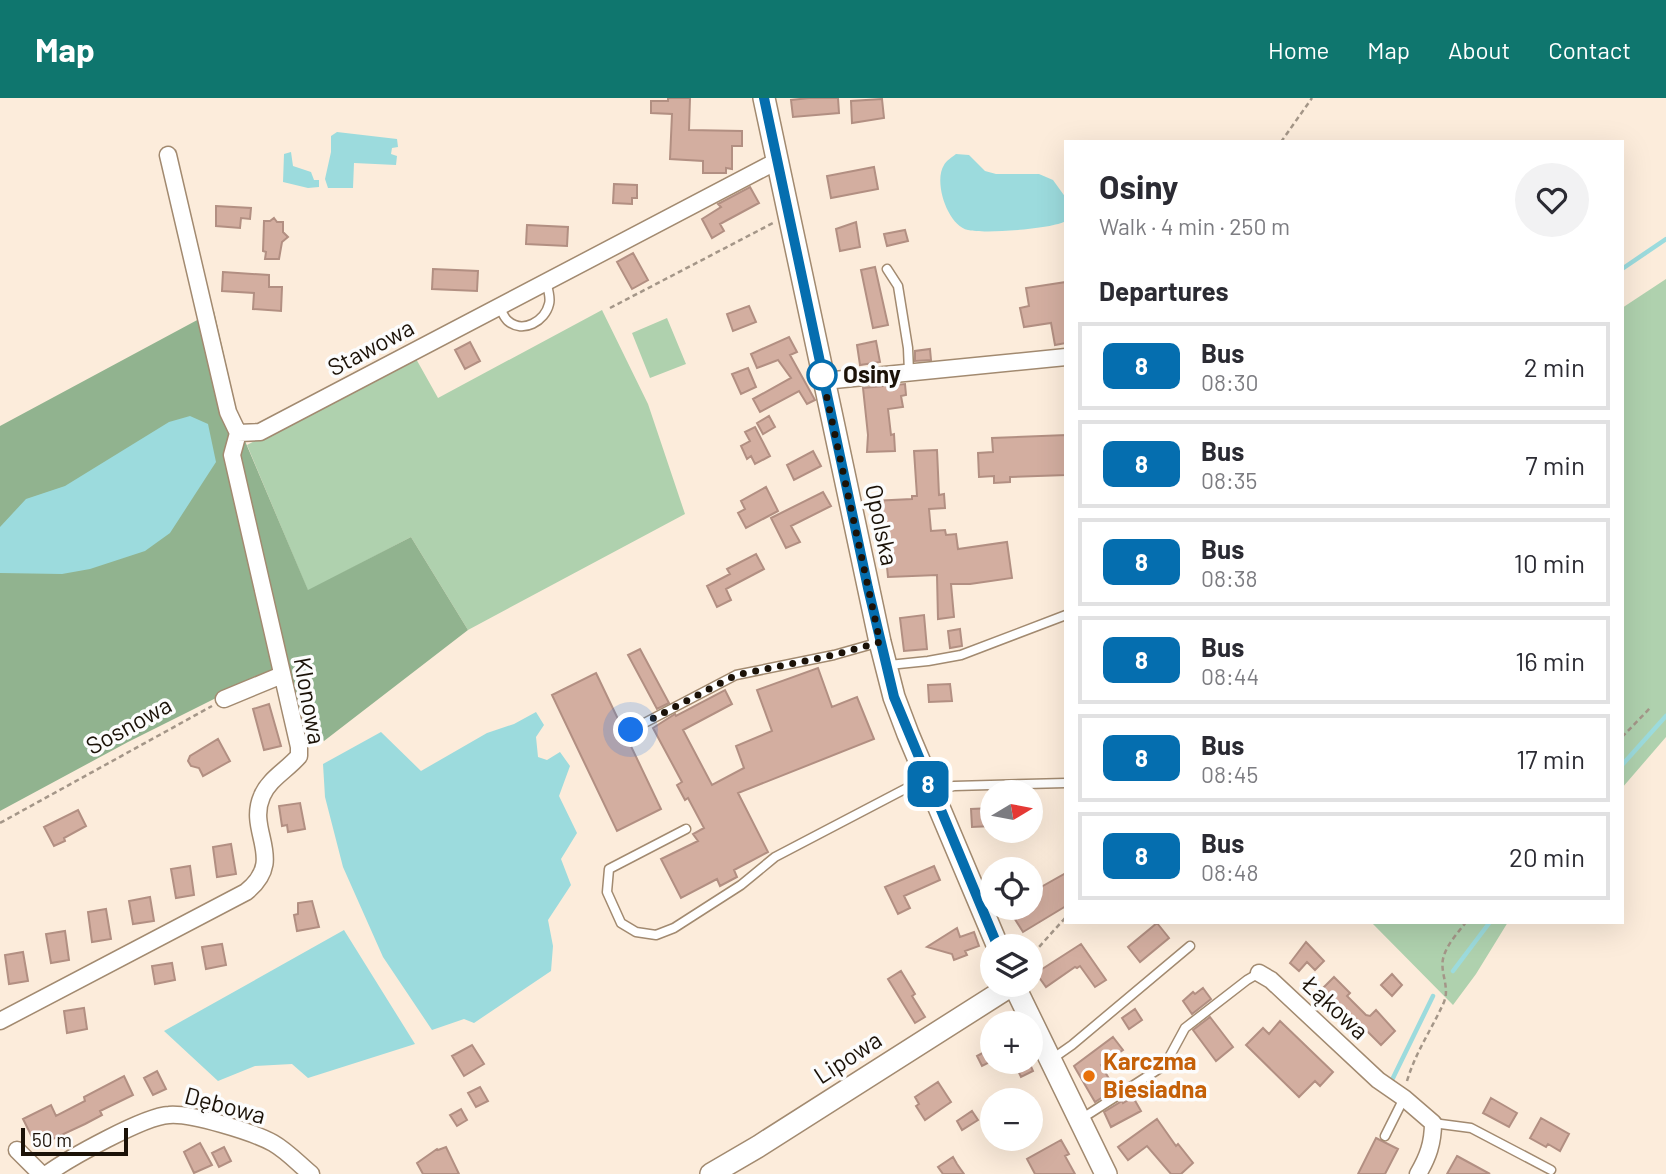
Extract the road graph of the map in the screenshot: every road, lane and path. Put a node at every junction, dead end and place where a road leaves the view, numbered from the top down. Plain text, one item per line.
1 (764, 98) edge
2 (1311, 98) edge
3 (1282, 140) edge
4 (168, 155) dead end
5 (777, 160) junction
6 (780, 219) dead end
7 (887, 269) dead end
8 (546, 282) junction
9 (499, 307) junction
10 (610, 308) dead end
11 (1064, 357) edge
12 (909, 372) junction
13 (824, 381) junction
14 (238, 433) junction
15 (1064, 616) edge
16 (880, 642) junction
17 (886, 666) junction
18 (282, 674) junction
19 (225, 699) joint
20 (1651, 707) dead end
21 (631, 730) dead end
22 (1624, 735) edge
23 (1064, 783) edge
24 (929, 785) junction
25 (0, 823) edge
26 (685, 829) dead end
27 (1064, 919) edge
28 (1464, 924) edge
29 (992, 934) edge
30 (1043, 944) edge
31 (1190, 946) dead end
32 (1259, 973) joint
33 (990, 997) edge
34 (1019, 997) edge
35 (0, 1021) edge
36 (1049, 1061) junction
37 (1404, 1098) junction
38 (1079, 1121) junction
39 (1433, 1123) junction
40 (1385, 1136) dead end
41 (17, 1150) dead end
42 (1551, 1170) dead end
43 (41, 1174) edge
44 (47, 1174) edge
45 (311, 1174) edge
46 (711, 1174) edge
47 (1106, 1174) edge
48 (1418, 1174) edge

1 - 5 street, Opolska
2 - 3 path
4 - 14 street
5 - 8 street, Stawowa
5 - 13 street, Opolska
6 - 10 path
7 - 12 lane
8 - 9 street, Stawowa
8 - 9 lane
9 - 14 street, Stawowa
11 - 12 street
12 - 13 street
13 - 16 street, Opolska
14 - 18 street, Klonowa
15 - 17 lane
16 - 17 street, Opolska
16 - 21 lane
17 - 24 street, Opolska
18 - 19 street
18 - 35 street, Klonowa
19 - 25 path, Sosnowa
20 - 22 path
23 - 24 lane
24 - 26 lane
24 - 29 street, Opolska
27 - 30 path
28 - 37 path
31 - 36 lane
32 - 37 street, Łąkowa
32 - 38 lane
33 - 46 street, Lipowa
34 - 36 street
36 - 38 street
37 - 39 street, Łąkowa
37 - 40 lane
38 - 47 street
39 - 42 lane
39 - 48 street
41 - 43 street
44 - 45 street, Dębowa

